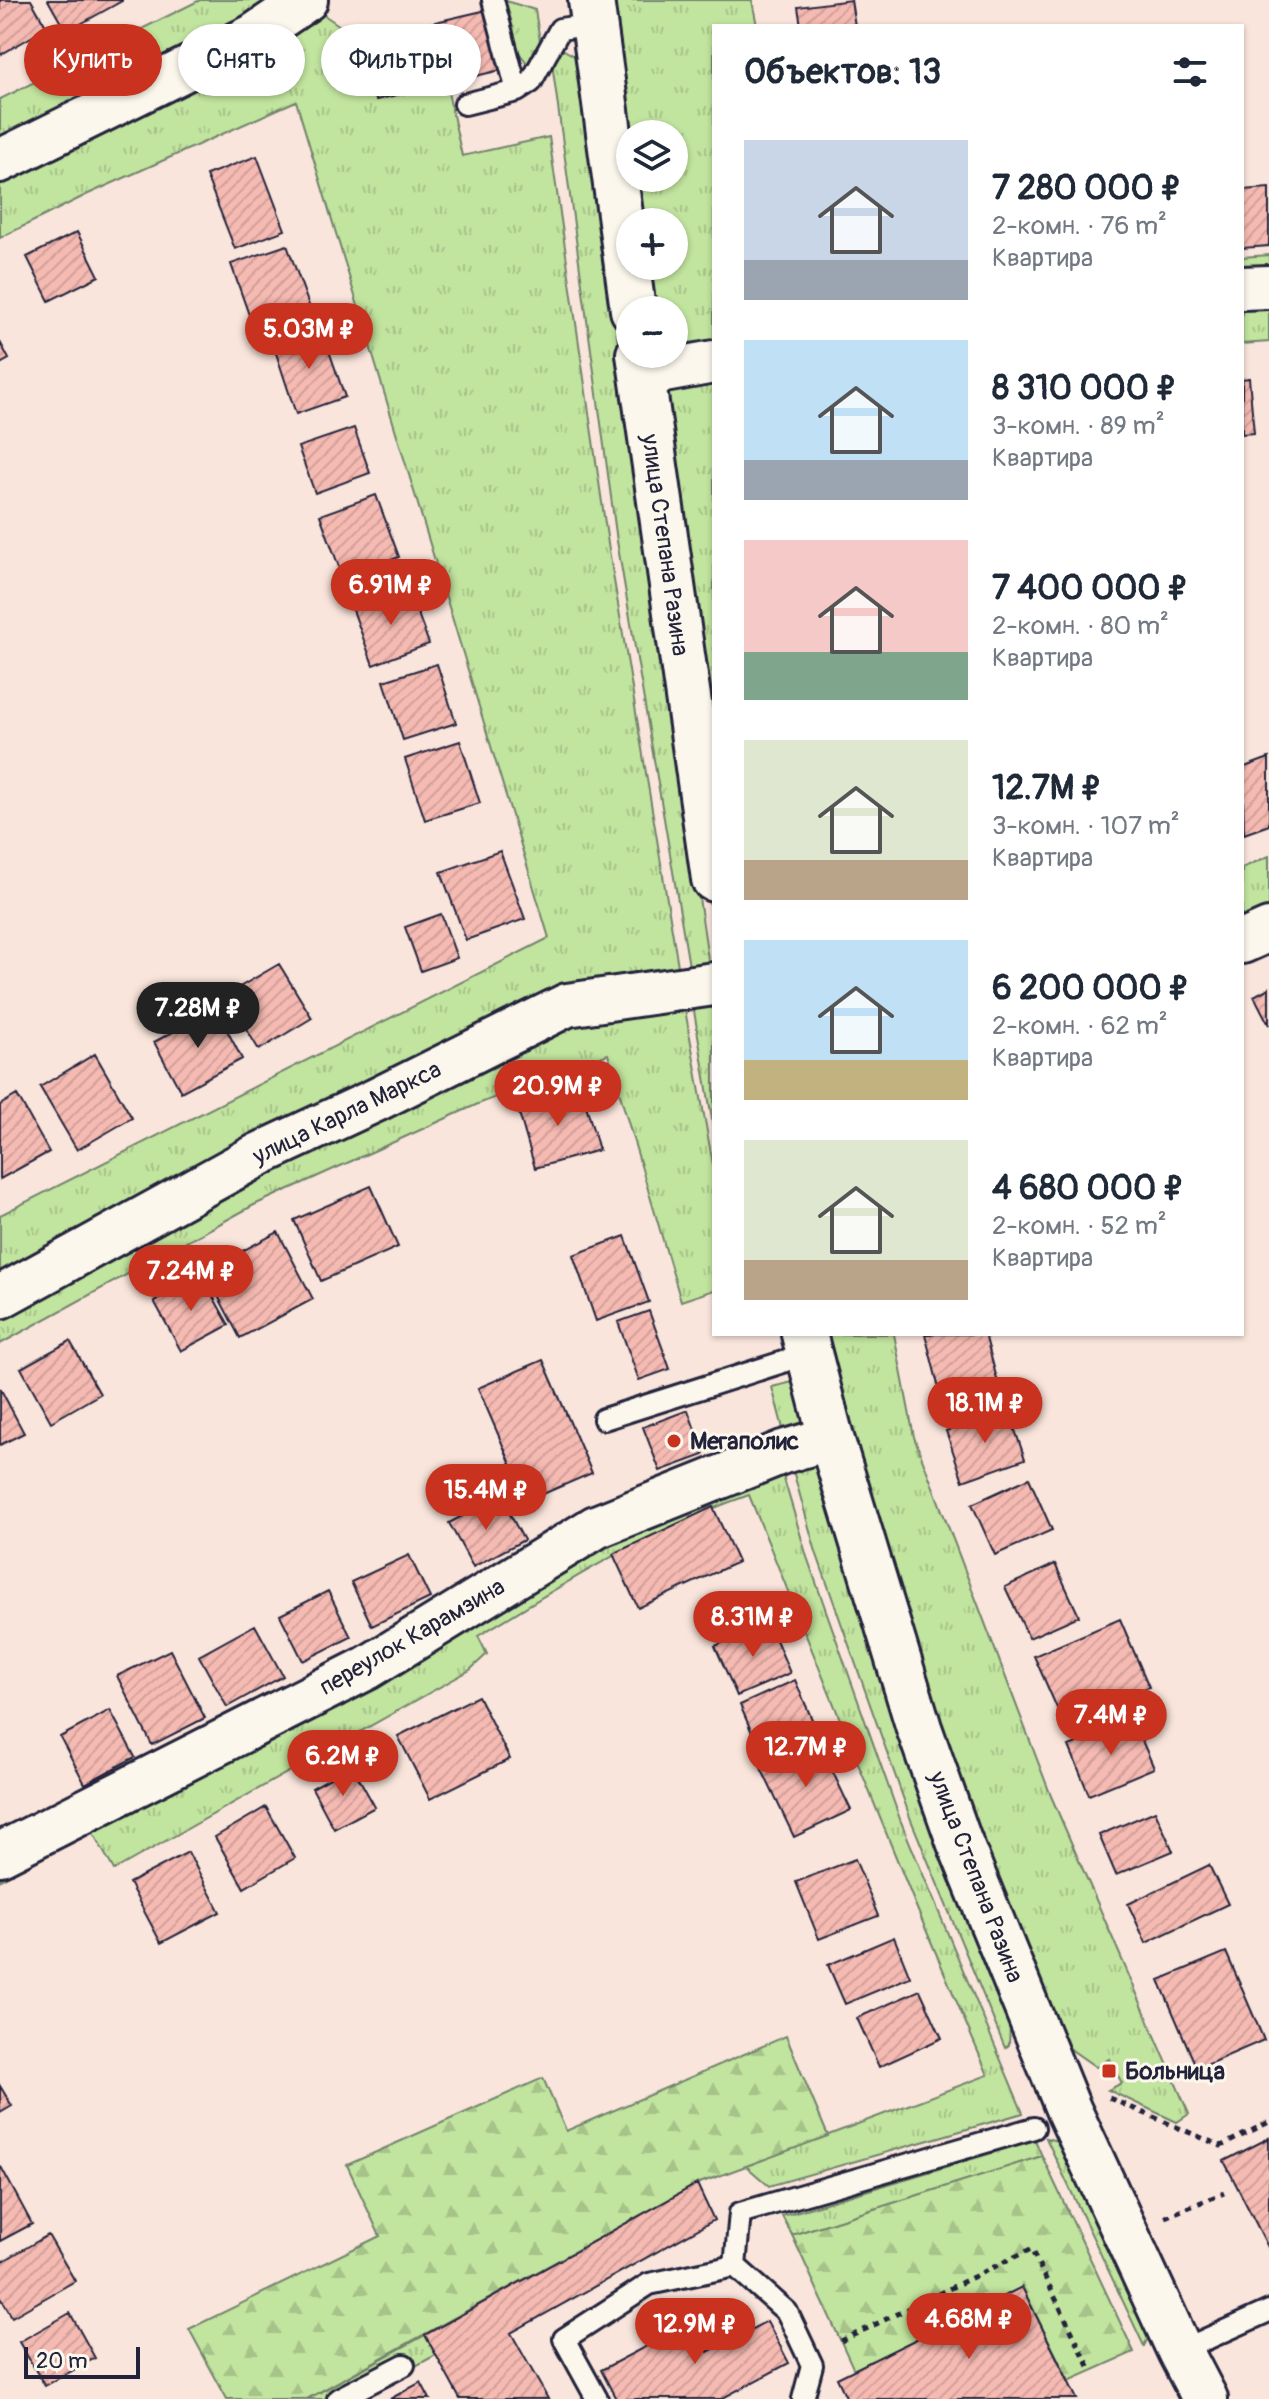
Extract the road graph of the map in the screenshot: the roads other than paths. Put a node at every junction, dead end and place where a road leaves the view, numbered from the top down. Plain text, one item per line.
1 (306, 0) edge
2 (493, 0) edge
3 (592, 12) edge
4 (517, 91) junction
5 (465, 104) dead end
6 (0, 161) edge
7 (1269, 287) edge
8 (1244, 288) edge
9 (631, 296) edge
10 (712, 362) edge
11 (688, 363) edge
12 (641, 368) edge
13 (712, 865) edge
14 (1269, 930) edge
15 (1244, 941) edge
16 (712, 984) edge
17 (0, 1297) edge
18 (806, 1344) edge
19 (604, 1419) dead end
20 (831, 1438) junction
21 (0, 1854) edge
22 (1034, 2128) dead end
23 (735, 2266) junction
24 (1269, 2311) edge
25 (1180, 2351) junction
26 (404, 2365) dead end
27 (338, 2399) edge
28 (597, 2399) edge
29 (803, 2399) edge
30 (1205, 2399) edge

1 - 6 street
2 - 4 lane
3 - 4 lane
3 - 9 main road
4 - 5 lane
7 - 8 street
10 - 11 street
12 - 13 main road, улица Степана Разина
14 - 15 street
16 - 17 street, улица Карла Маркса
18 - 19 lane
18 - 20 main road, улица Степана Разина
20 - 21 street, переулок Карамзина
20 - 25 main road, улица Степана Разина
22 - 23 lane
23 - 28 lane
23 - 29 lane
24 - 25 lane
25 - 30 main road, улица Степана Разина
26 - 27 lane

